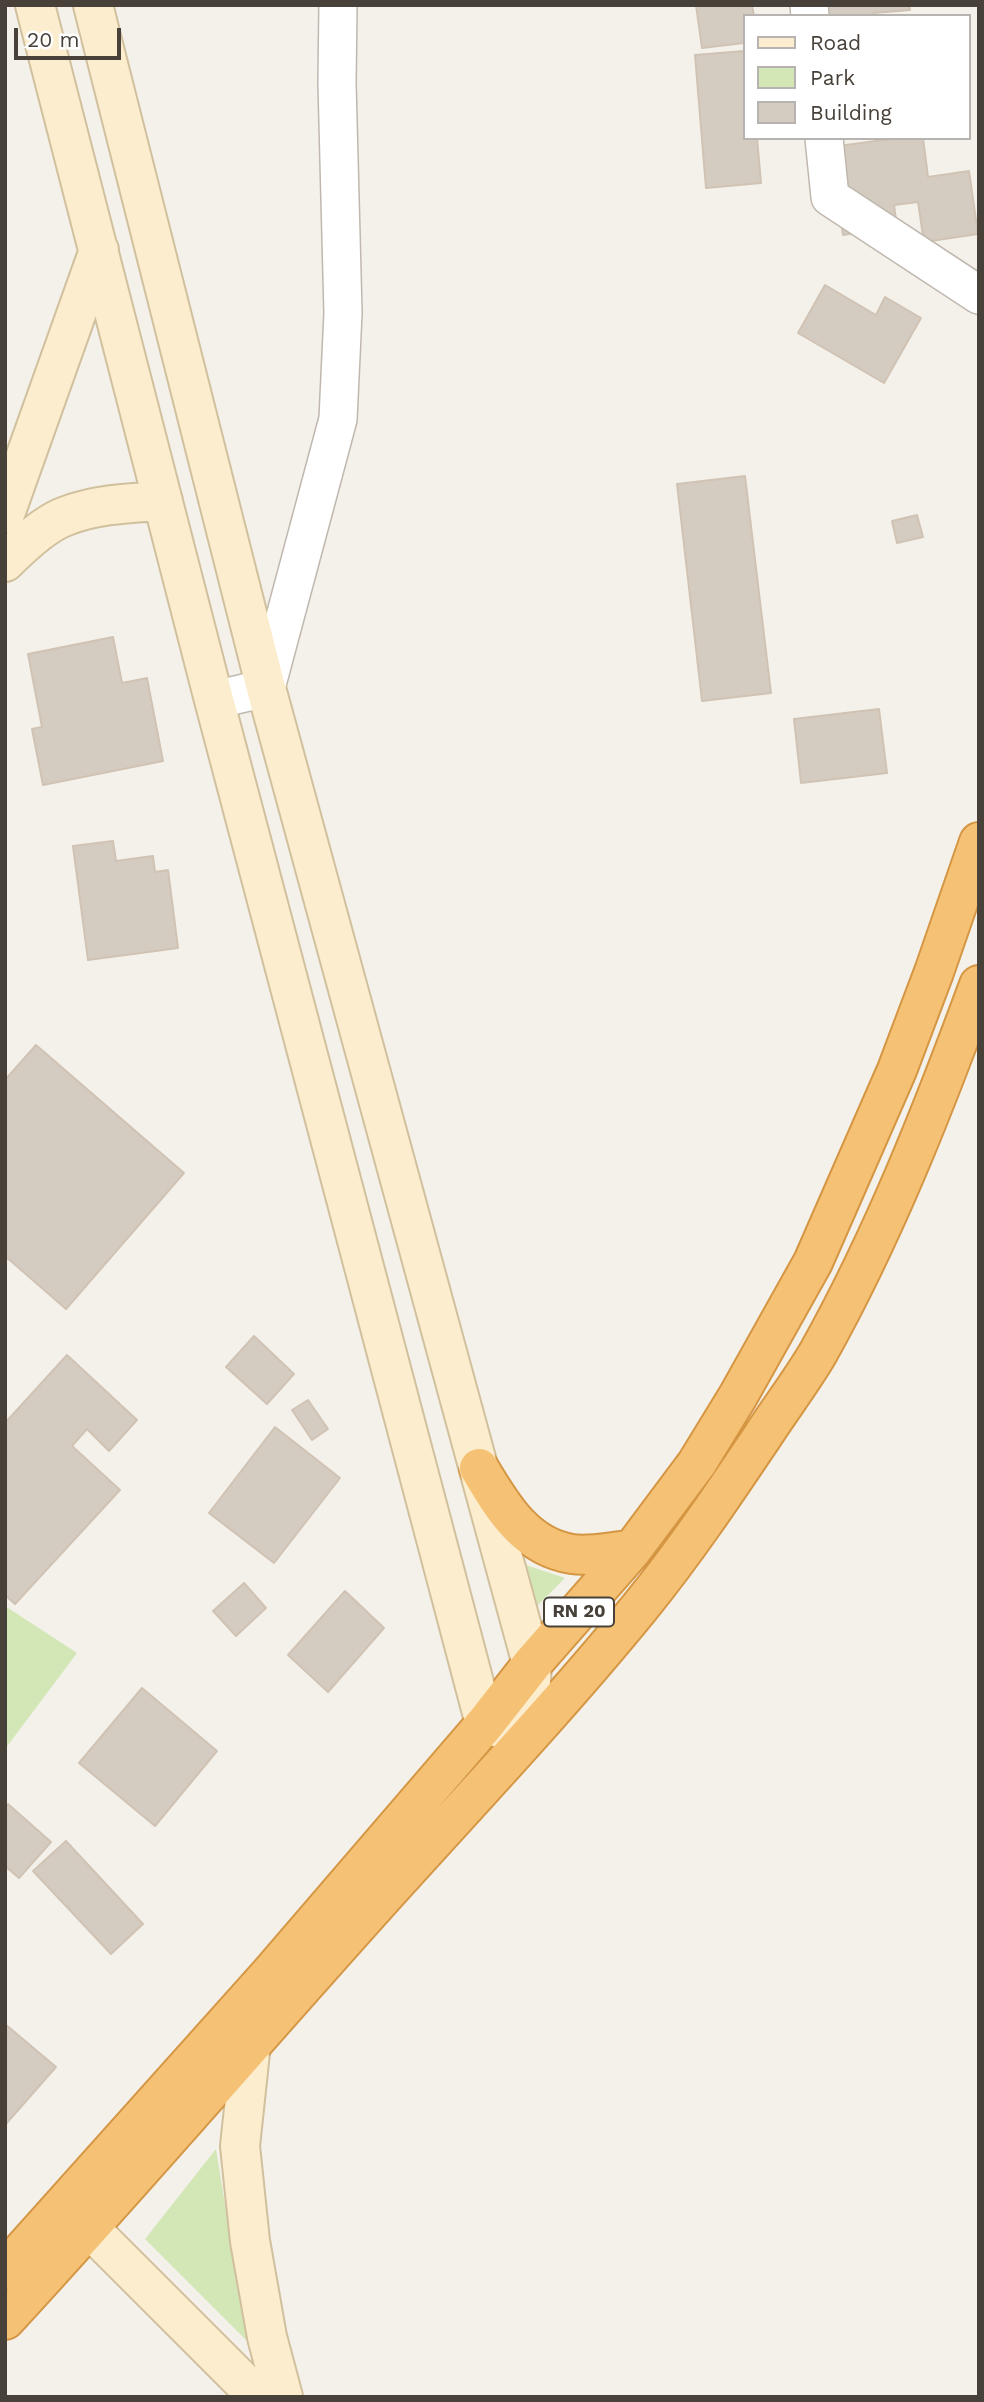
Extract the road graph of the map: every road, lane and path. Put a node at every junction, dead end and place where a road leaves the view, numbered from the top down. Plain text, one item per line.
1 (35, 5) edge
2 (338, 5) edge
3 (96, 12) edge
4 (824, 140) edge
5 (99, 250) junction
6 (979, 295) edge
7 (163, 501) junction
8 (5, 514) edge
9 (5, 562) edge
10 (266, 688) junction
11 (214, 700) junction
12 (979, 842) edge
13 (979, 985) edge
14 (478, 1468) junction
15 (632, 1550) junction
16 (532, 1664) junction
17 (485, 1724) junction
18 (528, 1736) junction
19 (251, 2043) junction
20 (89, 2228) junction
21 (5, 2270) edge
22 (5, 2320) edge
23 (258, 2397) edge
24 (283, 2397) edge

1 - 5 street
2 - 10 street
3 - 10 street
4 - 6 street
5 - 7 street
5 - 8 street
7 - 9 street
7 - 11 street
10 - 11 street
10 - 14 street
11 - 17 street
12 - 15 highway, RN 20
13 - 18 highway, RN 20
14 - 15 highway
14 - 16 street
15 - 16 highway, RN 20
16 - 17 highway, RN 20
16 - 18 street
17 - 18 street
17 - 21 highway, RN 20
18 - 19 highway, RN 20
19 - 20 highway, RN 20
19 - 24 street
20 - 22 highway, RN 20
20 - 23 street

